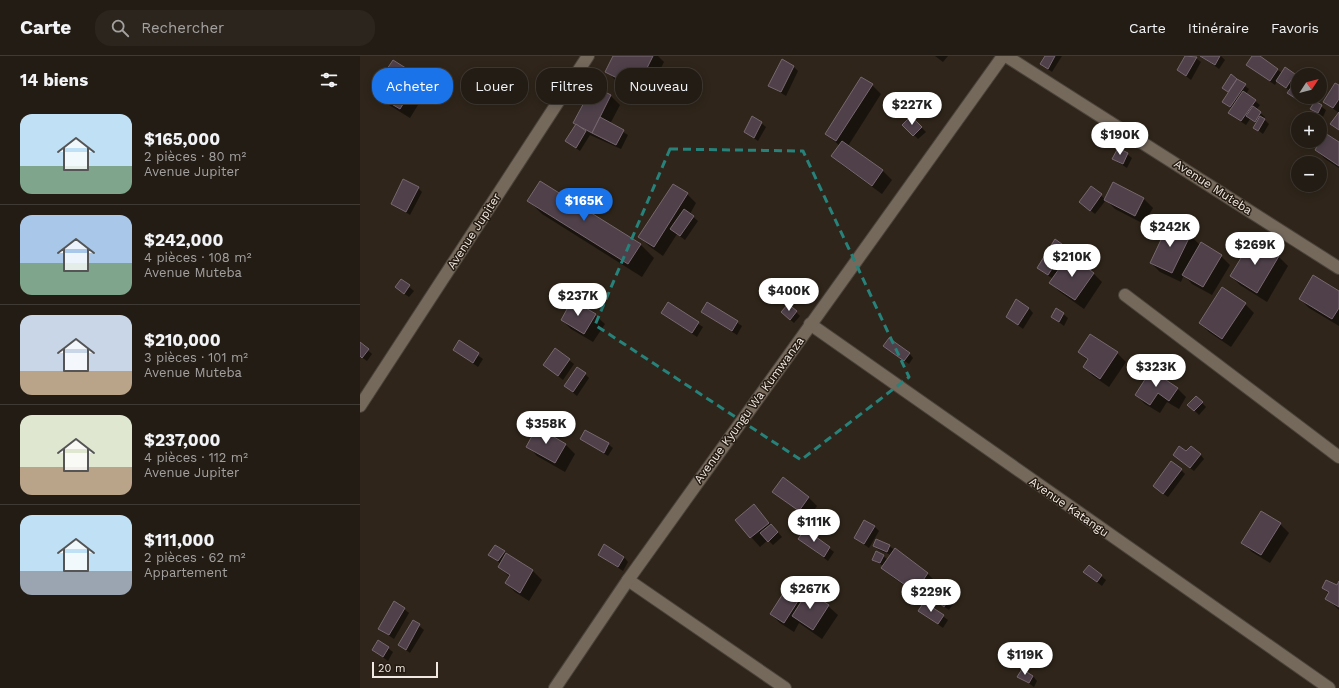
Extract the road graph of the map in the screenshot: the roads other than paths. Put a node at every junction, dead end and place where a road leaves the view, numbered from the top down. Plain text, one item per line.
1 (588, 56) edge
2 (1004, 56) edge
3 (1339, 268) edge
4 (1125, 296) dead end
5 (810, 324) junction
6 (360, 406) edge
7 (1339, 457) edge
8 (628, 580) junction
9 (555, 688) edge
10 (785, 688) edge
11 (1329, 688) edge

1 - 6 street, Avenue Jupiter
2 - 3 street, Avenue Muteba
2 - 5 street, Avenue Kyungu Wa Kumwanza
4 - 7 street
5 - 8 street, Avenue Kyungu Wa Kumwanza
5 - 11 street, Avenue Katangu
8 - 9 street, Avenue Kyungu Wa Kumwanza
8 - 10 street

